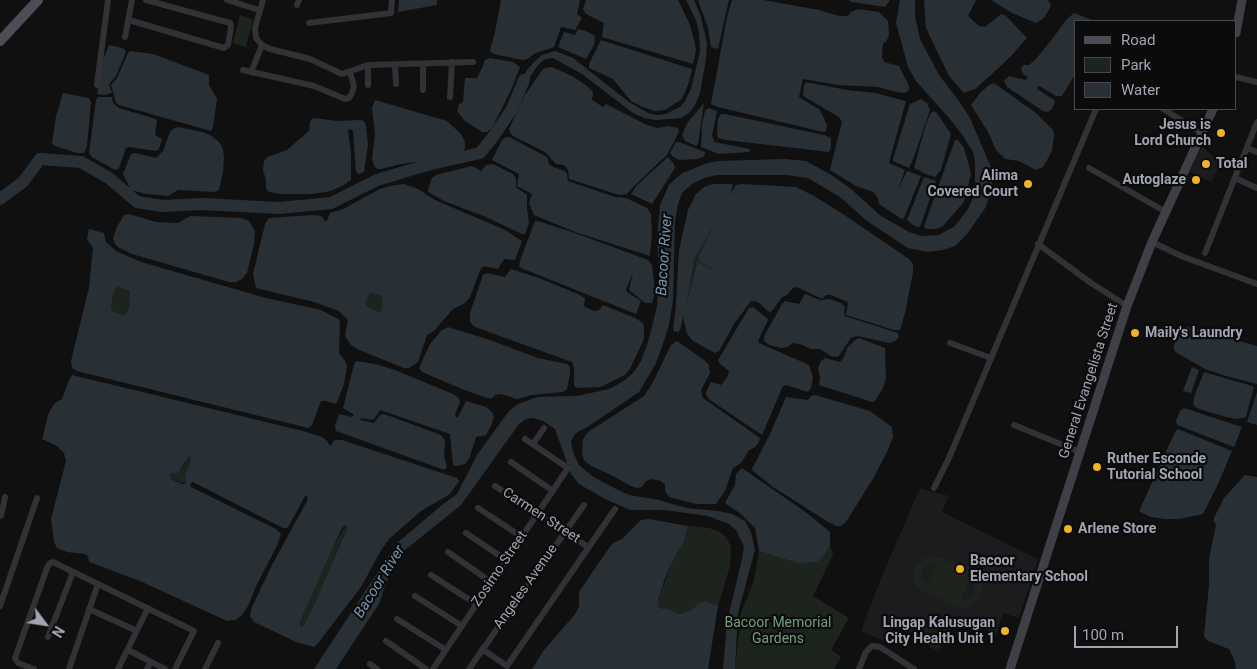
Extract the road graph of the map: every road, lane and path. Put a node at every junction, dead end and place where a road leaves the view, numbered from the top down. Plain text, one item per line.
1 (38, 0) edge
2 (108, 0) edge
3 (132, 0) edge
4 (146, 0) edge
5 (227, 0) edge
6 (262, 0) edge
7 (392, 0) edge
8 (1242, 0) edge
9 (259, 10) junction
10 (129, 20) junction
11 (309, 23) dead end
12 (1237, 28) edge
13 (125, 37) dead end
14 (0, 41) edge
15 (262, 45) junction
16 (452, 62) junction
17 (473, 62) dead end
18 (423, 64) junction
19 (395, 65) junction
20 (368, 66) junction
21 (243, 70) dead end
22 (253, 72) junction
23 (350, 72) junction
24 (1237, 77) edge
25 (1257, 82) edge
26 (396, 84) dead end
27 (97, 85) dead end
28 (368, 85) dead end
29 (423, 90) dead end
30 (450, 97) dead end
31 (1096, 110) edge
32 (1165, 110) edge
33 (1214, 110) edge
34 (1257, 122) edge
35 (1202, 133) junction
36 (1247, 148) junction
37 (1257, 152) edge
38 (1089, 168) dead end
39 (1235, 178) junction
40 (1257, 188) edge
41 (1166, 212) junction
42 (1152, 242) junction
43 (1038, 244) junction
44 (1205, 254) dead end
45 (1257, 284) edge
46 (1128, 306) junction
47 (950, 343) dead end
48 (990, 358) junction
49 (1014, 425) dead end
50 (544, 428) dead end
51 (525, 439) dead end
52 (533, 444) junction
53 (1080, 452) junction
54 (511, 462) dead end
55 (495, 486) dead end
56 (934, 488) dead end
57 (552, 491) junction
58 (5, 497) dead end
59 (37, 498) dead end
60 (584, 505) dead end
61 (478, 508) dead end
62 (615, 508) dead end
63 (537, 514) junction
64 (0, 517) edge
65 (565, 532) junction
66 (466, 533) dead end
67 (522, 538) junction
68 (588, 547) junction
69 (448, 552) dead end
70 (506, 560) junction
71 (73, 572) junction
72 (431, 575) dead end
73 (491, 582) junction
74 (98, 584) junction
75 (415, 596) dead end
76 (476, 604) junction
77 (0, 606) edge
78 (148, 608) junction
79 (89, 609) junction
80 (397, 619) dead end
81 (462, 626) junction
82 (137, 631) junction
83 (48, 638) dead end
84 (386, 641) dead end
85 (218, 643) dead end
86 (482, 649) junction
87 (128, 650) junction
88 (446, 650) junction
89 (151, 662) junction
90 (370, 664) dead end
91 (34, 669) edge
92 (70, 669) edge
93 (118, 669) edge
94 (147, 669) edge
95 (165, 669) edge
96 (175, 669) edge
97 (205, 669) edge
98 (377, 669) edge
99 (426, 669) edge
100 (433, 669) edge
101 (469, 669) edge
102 (859, 669) edge
103 (914, 669) edge
104 (1010, 669) edge

1 - 14 main road
2 - 27 street
3 - 10 street
4 - 10 street
5 - 9 street
6 - 9 street
7 - 11 street
8 - 12 main road
9 - 15 street
10 - 13 street
15 - 22 street
15 - 23 street
16 - 17 street
16 - 18 street
16 - 30 street
18 - 19 street
18 - 29 street
19 - 20 street
19 - 26 street
20 - 23 street
20 - 28 street
21 - 22 street
22 - 23 street
24 - 25 street
31 - 43 street
32 - 35 street
33 - 35 main road, General Evangelista Street
34 - 36 street
35 - 41 main road, General Evangelista Street
36 - 37 street
36 - 39 street
38 - 41 street
39 - 40 street
39 - 44 street
41 - 42 main road, General Evangelista Street
42 - 45 street
42 - 46 main road, General Evangelista Street
43 - 46 street
43 - 48 street
46 - 53 main road, General Evangelista Street
47 - 48 street
48 - 56 street
49 - 53 street
50 - 52 street
51 - 52 street
52 - 57 street, Zosimo Street
53 - 104 main road, General Evangelista Street
54 - 57 street
55 - 63 street, Carmen Street
57 - 63 street, Zosimo Street
58 - 64 street
59 - 77 street
60 - 65 street, Angeles Avenue
61 - 67 street
62 - 68 street
63 - 65 street, Carmen Street
63 - 67 street, Zosimo Street
65 - 68 street, Carmen Street
65 - 86 street, Angeles Avenue
66 - 70 street
67 - 70 street, Zosimo Street
68 - 86 street
69 - 73 street
70 - 73 street, Zosimo Street
71 - 74 street
71 - 83 street
71 - 91 street
72 - 76 street
73 - 76 street, Zosimo Street
74 - 78 street
74 - 79 street
75 - 81 street
76 - 81 street, Zosimo Street
78 - 82 street
78 - 96 street
79 - 82 street
79 - 92 street
80 - 88 street
81 - 88 street, Zosimo Street
82 - 87 street
84 - 99 street
85 - 97 street
86 - 101 street, Angeles Avenue
87 - 89 street
87 - 93 street
88 - 100 street, Zosimo Street
89 - 94 street
89 - 95 street
90 - 98 street
102 - 103 street

